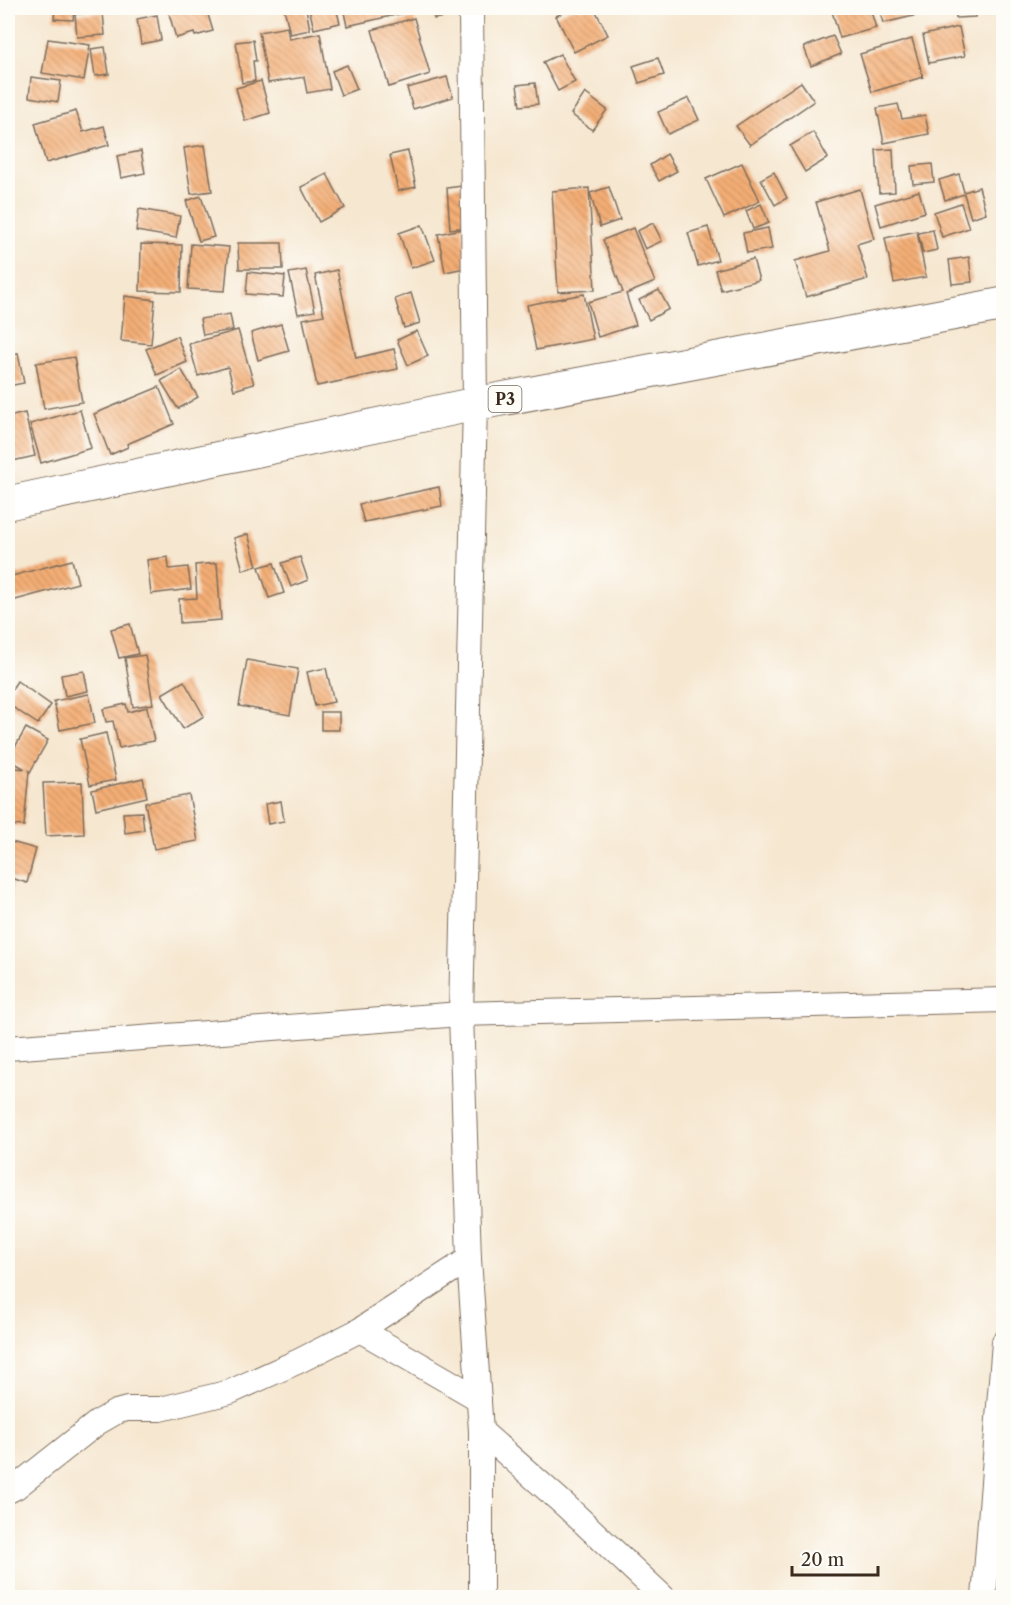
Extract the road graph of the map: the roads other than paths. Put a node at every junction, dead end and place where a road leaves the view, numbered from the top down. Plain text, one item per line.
1 (472, 8) edge
2 (1004, 304) edge
3 (475, 405) junction
4 (8, 503) edge
5 (1004, 1000) edge
6 (462, 1014) junction
7 (8, 1048) edge
8 (470, 1259) junction
9 (360, 1330) junction
10 (1004, 1342) edge
11 (479, 1399) junction
12 (481, 1431) junction
13 (8, 1491) edge
14 (481, 1598) edge
15 (664, 1598) edge
16 (984, 1598) edge

1 - 3 street
2 - 3 main road, P3
3 - 4 main road, P3
3 - 6 street
5 - 6 street
6 - 7 street
6 - 8 street
8 - 9 street
8 - 11 street
9 - 11 street
9 - 13 street
10 - 16 street
11 - 12 street
12 - 14 street
12 - 15 street

